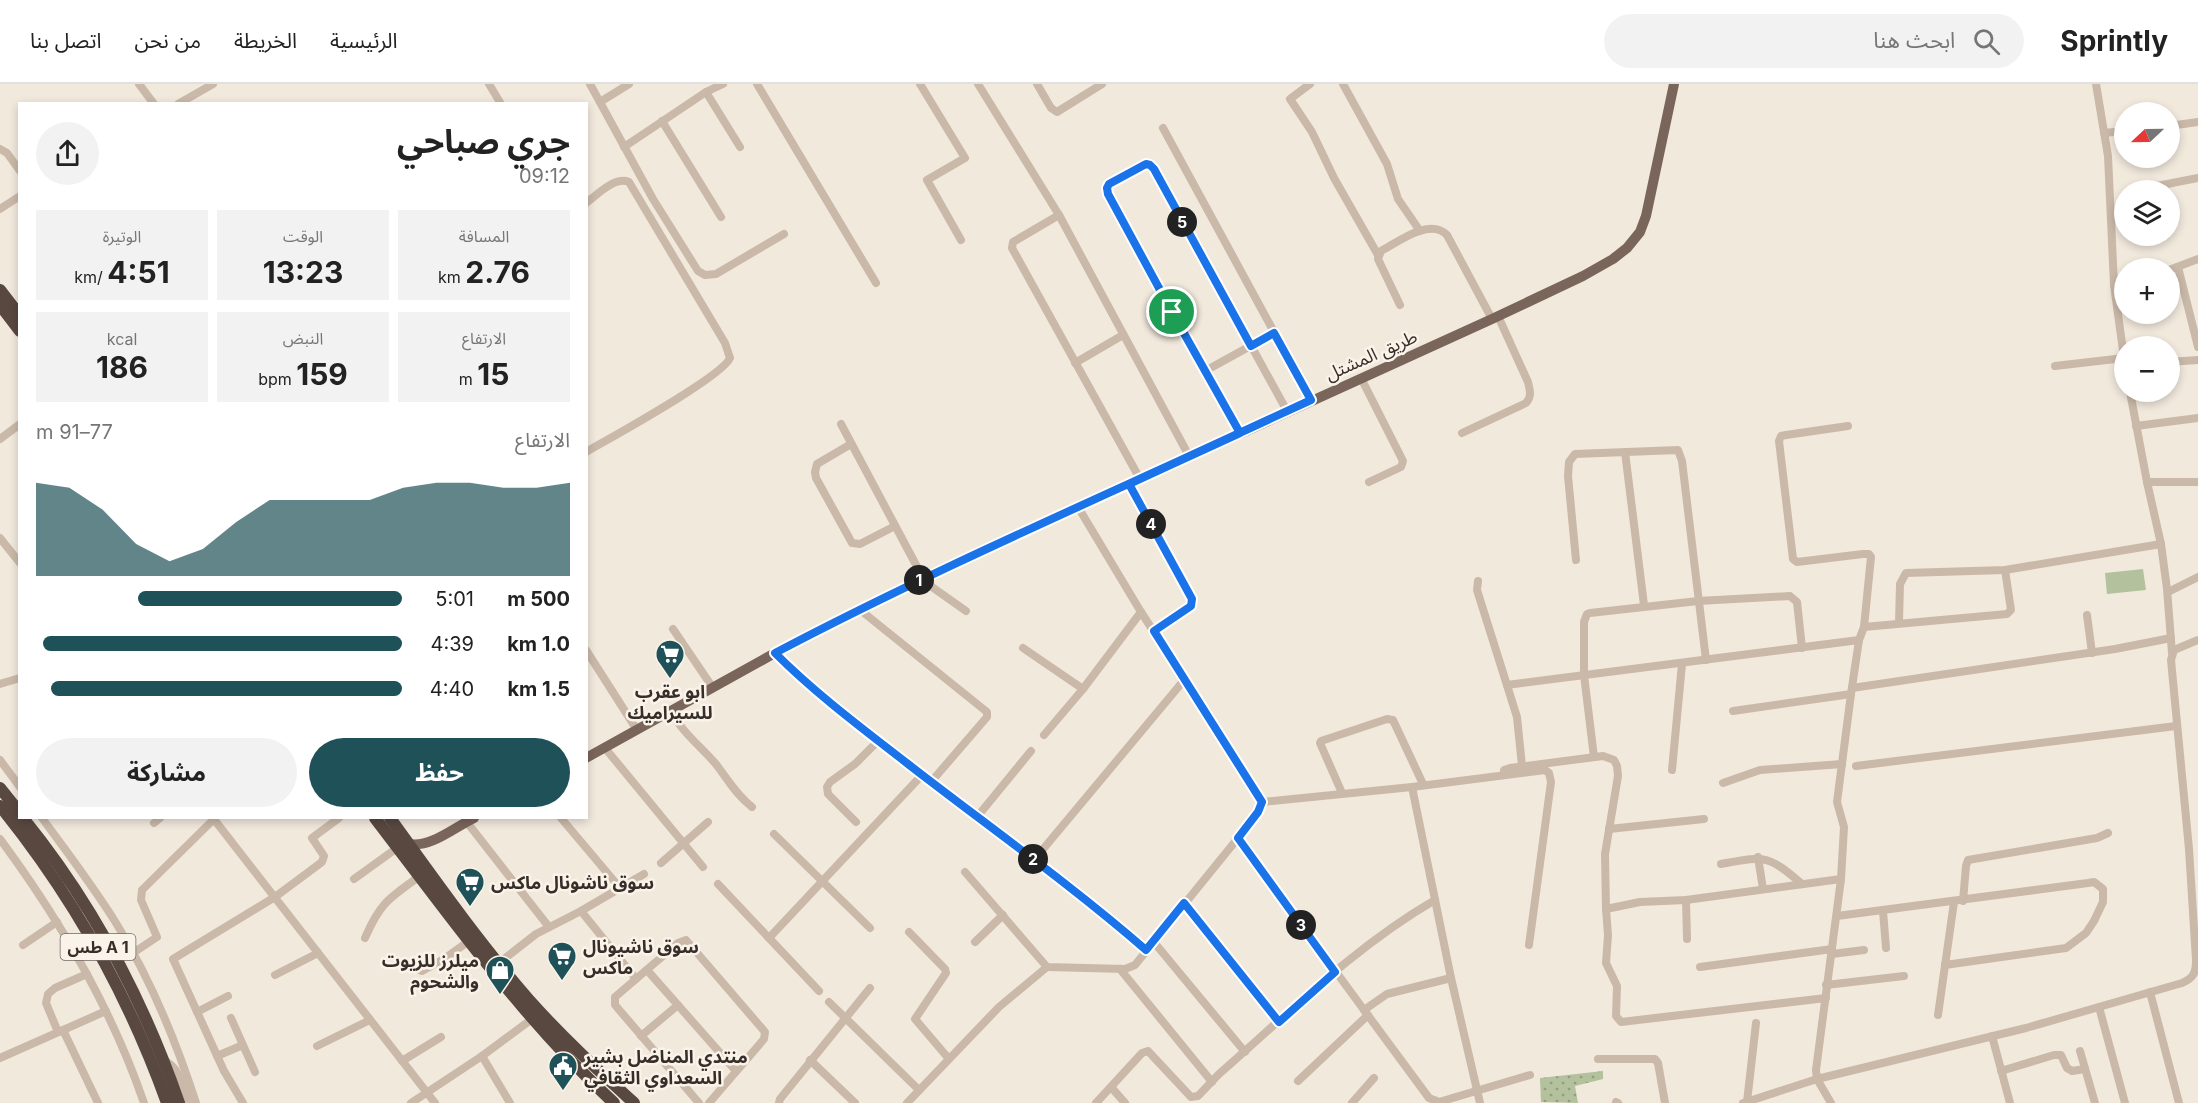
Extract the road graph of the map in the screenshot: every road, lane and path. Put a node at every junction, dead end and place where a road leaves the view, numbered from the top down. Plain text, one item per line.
1 (139, 84) edge
2 (213, 84) edge
3 (489, 84) edge
4 (590, 84) edge
5 (629, 84) edge
6 (723, 84) edge
7 (757, 84) edge
8 (920, 84) edge
9 (978, 84) edge
10 (1037, 84) edge
11 (1102, 84) edge
12 (1310, 84) edge
13 (1343, 84) edge
14 (1674, 84) edge
15 (2096, 84) edge
16 (706, 92) junction
17 (152, 102) edge
18 (182, 102) edge
19 (500, 102) edge
20 (600, 102) junction
21 (662, 121) junction
22 (2198, 122) edge
23 (2180, 124) edge
24 (1163, 128) dead end
25 (2114, 132) edge
26 (2104, 133) junction
27 (624, 147) junction
28 (740, 147) dead end
29 (0, 149) edge
30 (18, 168) edge
31 (2198, 178) edge
32 (2180, 182) edge
33 (18, 197) edge
34 (588, 201) edge
35 (0, 209) edge
36 (1059, 215) junction
37 (721, 217) dead end
38 (1420, 231) junction
39 (784, 234) dead end
40 (961, 240) dead end
41 (1378, 255) junction
42 (2198, 259) edge
43 (2180, 265) edge
44 (876, 283) dead end
45 (2114, 285) edge
46 (2180, 286) edge
47 (0, 290) edge
48 (2198, 300) edge
49 (0, 305) edge
50 (2187, 305) junction
51 (1400, 306) dead end
52 (0, 312) edge
53 (15, 318) edge
54 (1495, 318) junction
55 (1274, 333) junction
56 (1123, 335) junction
57 (1251, 346) junction
58 (2198, 346) edge
59 (2114, 359) edge
60 (2198, 360) edge
61 (2180, 361) edge
62 (1075, 363) junction
63 (2055, 366) dead end
64 (1205, 371) junction
65 (1361, 378) junction
66 (1311, 400) junction
67 (2132, 402) edge
68 (1287, 411) junction
69 (2198, 418) edge
70 (841, 424) dead end
71 (18, 426) edge
72 (1848, 426) dead end
73 (2136, 426) junction
74 (1462, 432) dead end
75 (1240, 433) junction
76 (0, 439) edge
77 (851, 444) junction
78 (588, 451) edge
79 (1625, 452) junction
80 (1189, 456) junction
81 (1134, 482) junction
82 (1368, 482) dead end
83 (2147, 482) junction
84 (2198, 482) edge
85 (1078, 507) junction
86 (895, 526) junction
87 (0, 538) edge
88 (2161, 544) junction
89 (18, 560) edge
90 (1576, 560) dead end
91 (2005, 570) junction
92 (2198, 577) edge
93 (923, 578) junction
94 (1478, 581) dead end
95 (2168, 592) junction
96 (1698, 601) junction
97 (1644, 605) junction
98 (859, 609) junction
99 (966, 611) dead end
100 (1141, 612) junction
101 (2087, 615) dead end
102 (1899, 623) junction
103 (1864, 627) junction
104 (673, 629) dead end
105 (1154, 631) junction
106 (2171, 638) junction
107 (1859, 640) junction
108 (2198, 640) edge
109 (1023, 648) dead end
110 (1802, 648) junction
111 (588, 653) edge
112 (775, 653) junction
113 (2092, 653) junction
114 (2172, 653) junction
115 (1706, 660) junction
116 (1682, 664) junction
117 (1584, 675) junction
118 (18, 679) edge
119 (1185, 679) junction
120 (0, 684) edge
121 (1507, 685) junction
122 (713, 688) junction
123 (1083, 689) junction
124 (1851, 691) junction
125 (671, 711) junction
126 (1733, 711) dead end
127 (2176, 726) junction
128 (637, 730) junction
129 (1044, 735) dead end
130 (878, 741) junction
131 (605, 748) junction
132 (1030, 751) dead end
133 (588, 757) edge
134 (1594, 757) junction
135 (0, 760) edge
136 (1842, 764) junction
137 (1522, 766) junction
138 (1856, 766) dead end
139 (1672, 770) dead end
140 (1504, 774) junction
141 (922, 775) junction
142 (931, 782) junction
143 (1723, 783) dead end
144 (18, 784) edge
145 (1423, 784) junction
146 (1412, 787) junction
147 (0, 788) edge
148 (1342, 793) junction
149 (1262, 802) junction
150 (0, 806) edge
151 (752, 807) dead end
152 (18, 810) edge
153 (977, 817) junction
154 (24, 819) edge
155 (43, 819) edge
156 (213, 819) edge
157 (215, 819) edge
158 (338, 819) edge
159 (376, 819) edge
160 (390, 819) edge
161 (470, 819) edge
162 (562, 819) edge
163 (1704, 819) dead end
164 (708, 822) dead end
165 (856, 822) dead end
166 (1609, 829) junction
167 (2108, 833) dead end
168 (774, 834) dead end
169 (1238, 838) junction
170 (434, 839) junction
171 (0, 840) edge
172 (683, 844) junction
173 (403, 846) junction
174 (1758, 857) junction
175 (420, 859) junction
176 (1034, 860) junction
177 (661, 863) dead end
178 (1721, 864) dead end
179 (703, 867) dead end
180 (965, 872) dead end
181 (644, 874) dead end
182 (420, 876) junction
183 (354, 879) dead end
184 (1841, 879) junction
185 (822, 882) junction
186 (717, 884) dead end
187 (1802, 884) junction
188 (620, 888) junction
189 (1763, 889) junction
190 (275, 897) junction
191 (1435, 900) junction
192 (1686, 900) junction
193 (1958, 901) junction
194 (1184, 903) junction
195 (1606, 909) junction
196 (581, 911) junction
197 (1883, 911) junction
198 (1003, 915) junction
199 (1837, 916) junction
200 (57, 922) junction
201 (549, 927) junction
202 (870, 928) dead end
203 (909, 932) dead end
204 (365, 938) dead end
205 (770, 939) junction
206 (1687, 939) dead end
207 (469, 941) junction
208 (975, 942) dead end
209 (1153, 942) junction
210 (23, 945) dead end
211 (1528, 945) dead end
212 (1886, 948) dead end
213 (1146, 950) junction
214 (1864, 950) dead end
215 (1832, 951) junction
216 (318, 952) junction
217 (133, 953) junction
218 (499, 963) junction
219 (405, 964) dead end
220 (1946, 965) junction
221 (1700, 967) dead end
222 (1047, 968) junction
223 (1120, 969) junction
224 (647, 970) junction
225 (1335, 972) junction
226 (87, 974) junction
227 (275, 975) dead end
228 (1904, 976) dead end
229 (2196, 976) edge
230 (1451, 978) junction
231 (636, 979) junction
232 (1827, 985) junction
233 (870, 988) dead end
234 (819, 991) dead end
235 (2150, 992) junction
236 (228, 996) dead end
237 (1826, 998) junction
238 (829, 1002) dead end
239 (678, 1005) junction
240 (2099, 1007) junction
241 (106, 1011) junction
242 (197, 1012) junction
243 (1366, 1013) junction
244 (1938, 1015) dead end
245 (844, 1017) junction
246 (231, 1018) dead end
247 (369, 1020) junction
248 (532, 1020) junction
249 (1279, 1022) junction
250 (1756, 1023) dead end
251 (60, 1031) junction
252 (641, 1036) junction
253 (1992, 1036) junction
254 (441, 1038) dead end
255 (243, 1045) junction
256 (317, 1046) dead end
257 (2080, 1051) dead end
258 (1245, 1052) junction
259 (218, 1056) junction
260 (482, 1056) junction
261 (0, 1058) edge
262 (949, 1059) junction
263 (1598, 1059) dead end
264 (810, 1060) junction
265 (163, 1061) junction
266 (402, 1061) junction
267 (2085, 1069) junction
268 (736, 1071) junction
269 (2001, 1071) junction
270 (255, 1072) dead end
271 (1530, 1075) dead end
272 (1374, 1078) dead end
273 (1817, 1079) junction
274 (1298, 1081) dead end
275 (1212, 1082) junction
276 (1111, 1087) junction
277 (919, 1090) junction
278 (1478, 1090) junction
279 (427, 1093) junction
280 (627, 1101) edge
281 (1745, 1102) edge
282 (98, 1103) edge
283 (144, 1103) edge
284 (167, 1103) edge
285 (178, 1103) edge
286 (188, 1103) edge
287 (196, 1103) edge
288 (243, 1103) edge
289 (411, 1103) edge
290 (435, 1103) edge
291 (510, 1103) edge
292 (614, 1103) edge
293 (699, 1103) edge
294 (709, 1103) edge
295 (779, 1103) edge
296 (855, 1103) edge
297 (907, 1103) edge
298 (1096, 1103) edge
299 (1125, 1103) edge
300 (1352, 1103) edge
301 (1480, 1103) edge
302 (1665, 1103) edge
303 (1831, 1103) edge
304 (2010, 1103) edge
305 (2095, 1103) edge
306 (2125, 1103) edge
307 (2179, 1103) edge

1 - 17 street
2 - 18 street
3 - 19 street
4 - 20 street
5 - 20 street
6 - 16 street
7 - 44 street
8 - 40 street
9 - 36 street
10 - 11 street
12 - 41 street
13 - 38 street
14 - 54 main road, طريق المشتل
15 - 26 street
16 - 21 street
16 - 28 street
20 - 27 street
21 - 27 street
21 - 37 street
22 - 23 street
24 - 55 street
25 - 26 street
26 - 45 street
27 - 39 street
29 - 30 street
31 - 32 street
33 - 35 street
34 - 78 street
36 - 56 street
36 - 62 street
38 - 41 street
38 - 54 street
41 - 51 street
42 - 43 street
46 - 50 street
47 - 53 highway
48 - 50 street
49 - 53 highway
50 - 58 street
52 - 53 highway
54 - 65 main road, طريق المشتل
54 - 74 street
55 - 57 street
55 - 66 street
56 - 62 street
56 - 80 street
57 - 64 street
57 - 64 street
57 - 68 street
59 - 63 street
60 - 61 street
62 - 81 street
64 - 75 street
65 - 66 main road, طريق المشتل
65 - 82 street
66 - 68 main road, طريق المشتل
67 - 73 street
68 - 75 main road, طريق المشتل
69 - 73 street
70 - 77 street
71 - 76 street
72 - 103 street
73 - 83 street
75 - 80 main road, طريق المشتل
77 - 86 street
77 - 86 street
79 - 90 street
79 - 96 street
79 - 97 street
80 - 81 main road, طريق المشتل
81 - 85 main road, طريق المشتل
81 - 105 street
83 - 84 street
83 - 88 street
85 - 93 main road, طريق المشتل
85 - 100 street
86 - 93 street
87 - 89 street
88 - 91 street
88 - 95 street
91 - 102 street
91 - 102 street
92 - 95 street
93 - 98 main road, طريق المشتل
93 - 99 street
94 - 121 street
95 - 106 street
96 - 97 street
96 - 110 street
96 - 115 street
97 - 117 street
98 - 112 main road, طريق المشتل
98 - 142 street
100 - 105 street
100 - 123 street
101 - 113 street
102 - 103 street
103 - 107 street
104 - 122 street
105 - 119 street
106 - 113 street
106 - 114 street
107 - 110 street
107 - 124 street
108 - 114 street
109 - 123 street
110 - 115 street
111 - 128 street
112 - 122 main road, طريق المشتل
112 - 130 street
113 - 124 street
114 - 127 street
115 - 116 street
116 - 117 street
116 - 139 street
117 - 121 street
117 - 134 street
118 - 120 street
119 - 149 street
119 - 176 street
121 - 137 street
122 - 125 main road, طريق المشتل
123 - 129 street
124 - 126 street
124 - 136 street
125 - 128 main road, طريق المشتل
125 - 151 street
127 - 138 street
127 - 229 street
128 - 131 main road, طريق المشتل
130 - 141 street
130 - 165 street
131 - 133 main road, طريق المشتل
131 - 172 street
132 - 153 street
134 - 137 street
134 - 166 street
135 - 144 street
136 - 143 street
136 - 184 street
137 - 140 street
140 - 145 street
140 - 211 street
141 - 142 street
141 - 185 street
142 - 153 street
145 - 146 street
145 - 148 street
146 - 148 street
146 - 191 street
147 - 152 highway
148 - 149 street
149 - 169 street
150 - 284 highway, طس A 1
153 - 176 street
154 - 265 highway, طس A 1
155 - 217 street
156 - 217 street
157 - 190 street
158 - 190 street
159 - 173 highway
160 - 173 highway
161 - 170 main road
161 - 201 street
162 - 188 street
163 - 166 street
164 - 172 street
166 - 195 street
167 - 193 street
168 - 185 street
169 - 194 street
169 - 225 street
170 - 173 main road
170 - 175 main road
171 - 200 street
172 - 177 street
172 - 179 street
173 - 175 highway
173 - 182 highway
173 - 183 street
174 - 178 street
174 - 187 street
174 - 189 street
175 - 218 highway
176 - 213 street
180 - 198 street
181 - 188 street
182 - 204 street
182 - 207 highway
184 - 187 street
184 - 199 street
185 - 202 street
185 - 205 street
186 - 205 street
187 - 189 street
188 - 196 street
189 - 192 street
190 - 216 street
190 - 242 street
191 - 225 street
191 - 230 street
192 - 195 street
192 - 206 street
193 - 197 street
193 - 220 street
193 - 220 street
194 - 209 street
194 - 249 street
195 - 237 street
196 - 201 street
196 - 231 street
197 - 199 street
197 - 212 street
198 - 208 street
198 - 222 street
199 - 215 street
200 - 210 street
200 - 226 street
201 - 218 street
203 - 262 street
205 - 234 street
207 - 219 street
207 - 248 highway
209 - 213 street
209 - 258 street
213 - 223 street
214 - 215 street
215 - 221 street
215 - 232 street
216 - 227 street
216 - 247 street
217 - 287 street
218 - 280 highway
220 - 244 street
222 - 223 street
222 - 262 street
223 - 275 street
224 - 231 street
224 - 239 street
224 - 268 street
225 - 243 street
225 - 249 street
226 - 241 street
226 - 251 street
228 - 232 street
229 - 235 street
230 - 243 street
230 - 278 street
231 - 252 street
232 - 237 street
233 - 245 street
235 - 240 street
235 - 307 street
236 - 242 street
237 - 273 street
238 - 245 street
239 - 252 street
239 - 268 street
240 - 253 street
240 - 306 street
241 - 251 street
241 - 283 street
242 - 259 street
243 - 274 street
243 - 278 street
245 - 264 street
245 - 277 street
246 - 255 street
247 - 256 street
247 - 266 street
248 - 260 street
248 - 292 highway
249 - 258 street
250 - 281 street
251 - 261 street
251 - 282 street
252 - 293 street
253 - 269 street
253 - 273 street
254 - 266 street
255 - 259 street
255 - 270 street
257 - 267 street
258 - 275 street
259 - 288 street
260 - 279 street
260 - 291 street
262 - 277 street
263 - 302 street
264 - 295 street
264 - 296 street
265 - 285 highway, طس A 1
265 - 286 street
266 - 279 street
267 - 269 street
267 - 305 street
268 - 294 street
269 - 304 street
271 - 278 street
272 - 300 street
273 - 281 street
273 - 303 street
275 - 276 street
276 - 298 street
276 - 299 street
277 - 297 street
278 - 301 street
279 - 289 street
279 - 290 street

